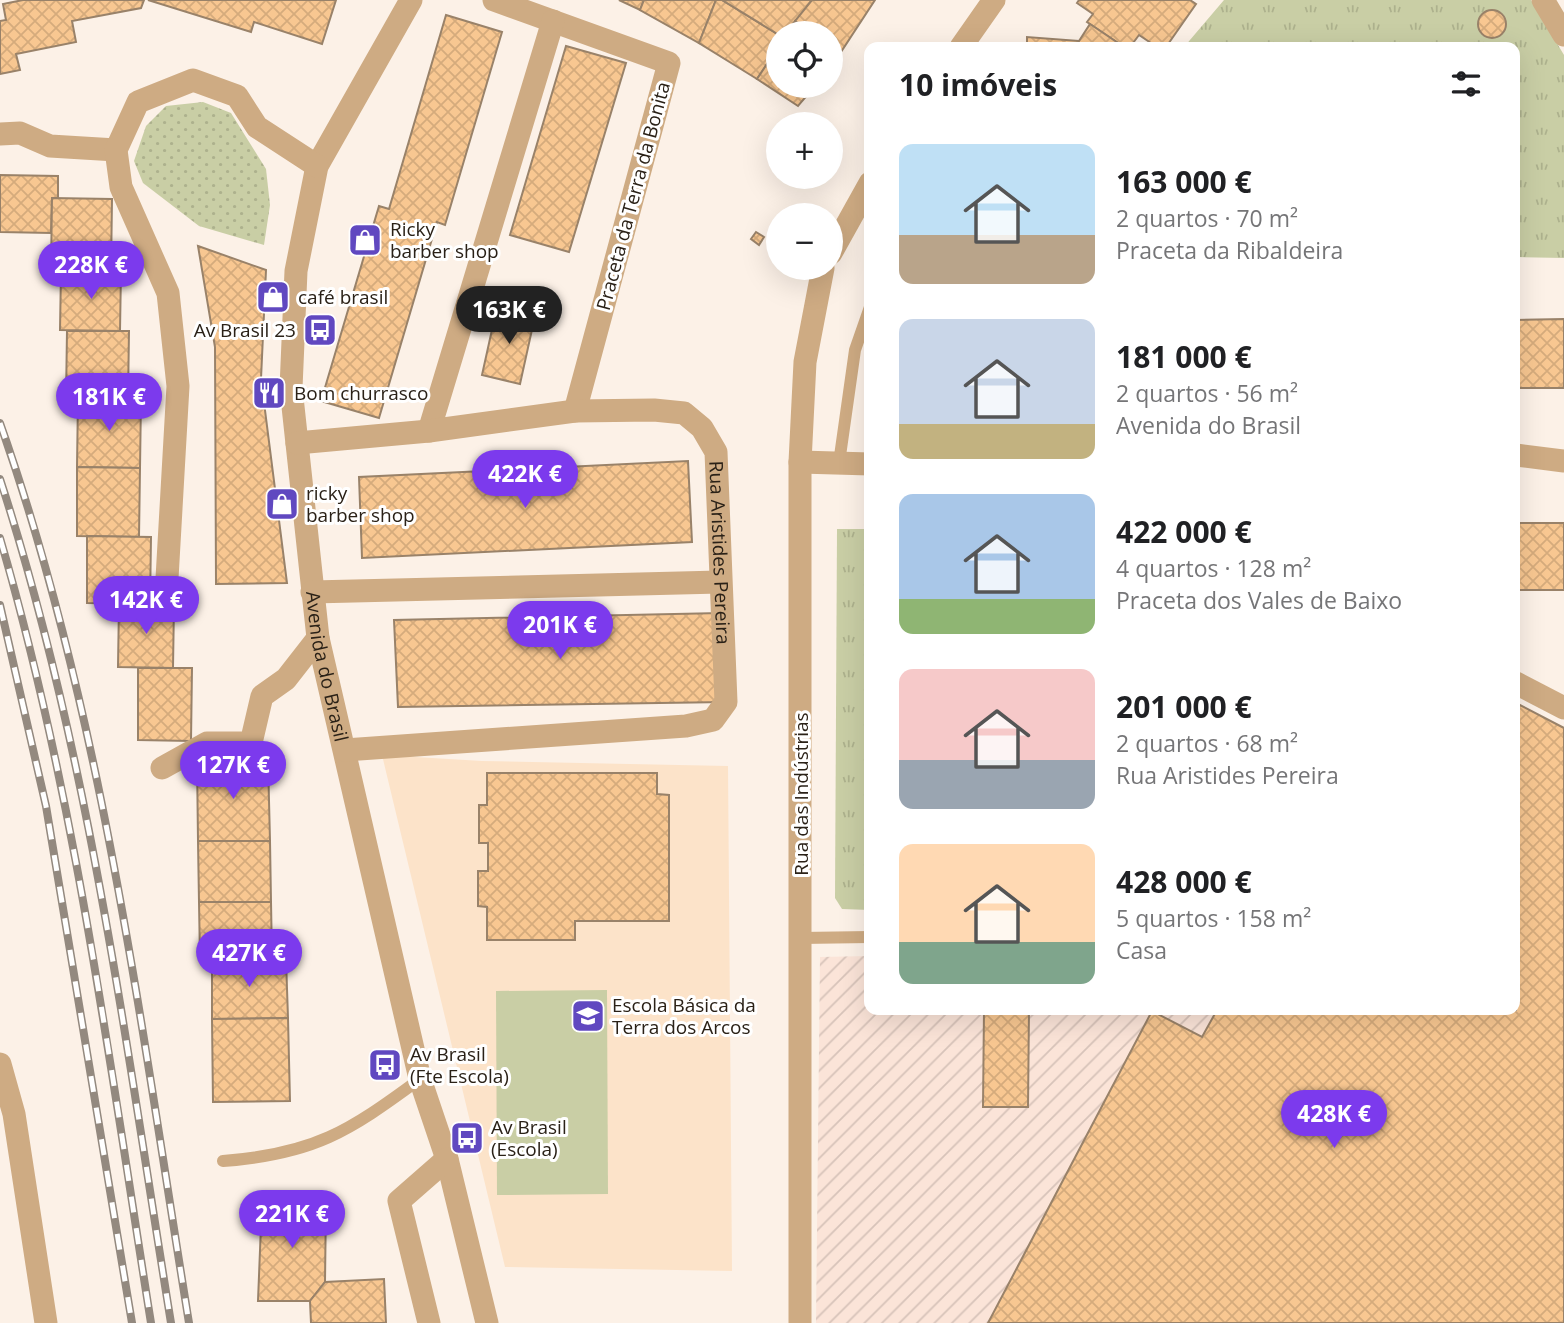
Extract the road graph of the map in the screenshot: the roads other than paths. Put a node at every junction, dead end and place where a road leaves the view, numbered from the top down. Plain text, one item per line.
1 (411, 0) edge
2 (494, 0) edge
3 (994, 0) edge
4 (1544, 0) edge
5 (553, 21) junction
6 (1564, 35) edge
7 (965, 42) edge
8 (0, 134) edge
9 (116, 150) junction
10 (317, 166) junction
11 (864, 194) edge
12 (843, 231) edge
13 (821, 280) edge
14 (864, 324) edge
15 (575, 411) junction
16 (429, 431) junction
17 (297, 443) junction
18 (1520, 456) edge
19 (1564, 461) edge
20 (800, 463) junction
21 (839, 463) junction
22 (864, 464) edge
23 (720, 582) junction
24 (312, 592) junction
25 (166, 596) dead end
26 (318, 638) junction
27 (1520, 686) edge
28 (1564, 708) edge
29 (345, 750) junction
30 (162, 768) dead end
31 (864, 937) edge
32 (801, 939) junction
33 (0, 1064) edge
34 (420, 1079) junction
35 (447, 1159) junction
36 (223, 1161) dead end
37 (46, 1323) edge
38 (429, 1323) edge
39 (487, 1323) edge
40 (800, 1323) edge

1 - 10 street, Avenida do Brasil
2 - 5 street
3 - 7 street
4 - 6 street
5 - 15 street, Praceta da Terra da Bonita
5 - 16 street
8 - 9 street
9 - 10 street
9 - 25 street
10 - 17 street, Avenida do Brasil
11 - 12 street
13 - 20 street, Rua das Indústrias
14 - 21 lane
15 - 16 street, Rua Aristides Pereira
15 - 23 street, Rua Aristides Pereira
16 - 17 street, Rua Aristides Pereira
17 - 24 street, Avenida do Brasil
18 - 19 street
20 - 21 street
20 - 32 street, Rua das Indústrias
21 - 22 street
23 - 24 street
23 - 29 street, Rua Aristides Pereira
24 - 26 street, Avenida do Brasil
26 - 29 street, Avenida do Brasil
26 - 30 street
27 - 28 street
29 - 34 street, Avenida do Brasil
31 - 32 lane
32 - 40 street, Rua das Indústrias
33 - 37 street
34 - 35 street, Avenida do Brasil
34 - 36 lane
35 - 38 street
35 - 39 street, Avenida do Brasil

